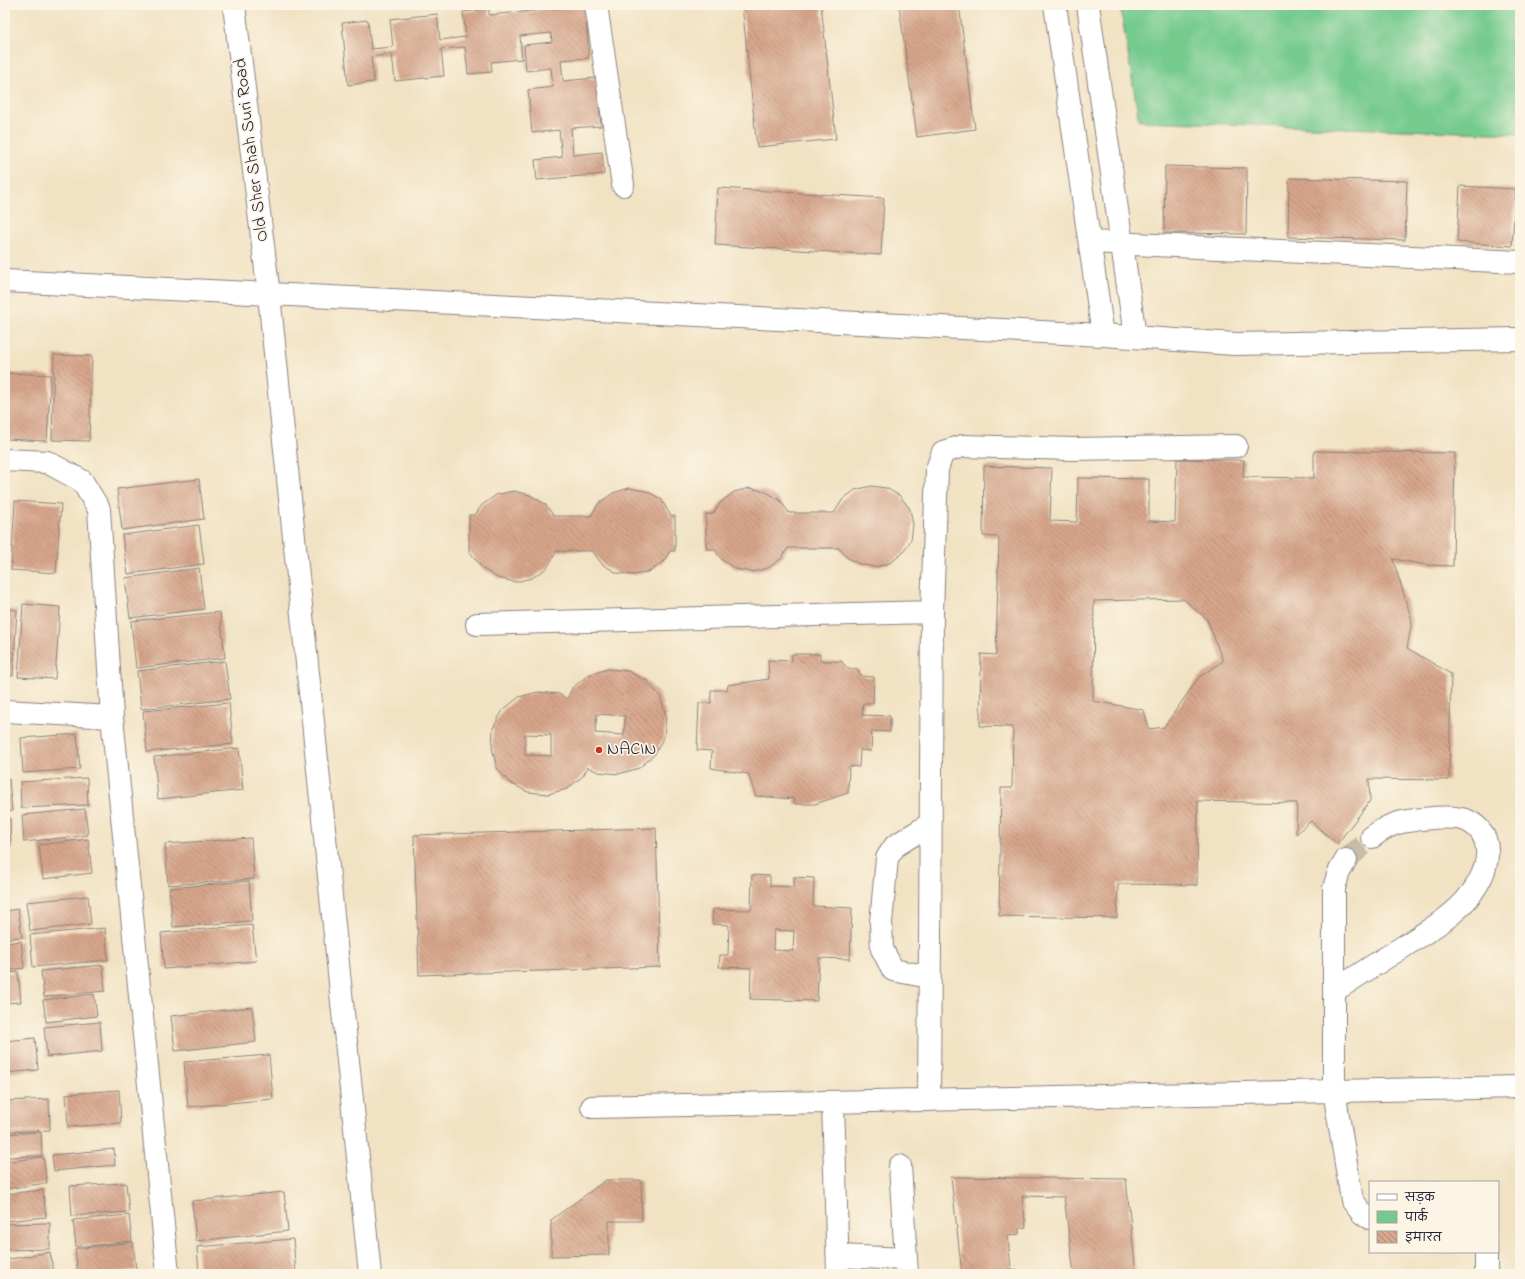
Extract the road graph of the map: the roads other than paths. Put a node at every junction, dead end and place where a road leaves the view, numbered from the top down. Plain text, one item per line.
1 (234, 5) edge
2 (596, 5) edge
3 (1055, 5) edge
4 (1088, 5) edge
5 (622, 185) dead end
6 (1090, 242) junction
7 (1121, 243) junction
8 (1520, 262) edge
9 (5, 281) edge
10 (269, 295) junction
11 (1103, 335) junction
12 (1135, 336) junction
13 (1520, 339) edge
14 (1236, 446) dead end
15 (5, 460) edge
16 (932, 612) junction
17 (478, 624) dead end
18 (5, 711) edge
19 (112, 717) junction
20 (930, 824) junction
21 (1372, 837) tunnel mouth
22 (1346, 860) tunnel mouth
23 (929, 977) junction
24 (1334, 991) junction
25 (1520, 1087) edge
26 (1334, 1091) junction
27 (929, 1100) junction
28 (833, 1102) junction
29 (592, 1107) dead end
30 (900, 1166) dead end
31 (1369, 1217) edge
32 (1486, 1253) edge
33 (838, 1265) edge
34 (907, 1266) edge
35 (168, 1274) edge
36 (370, 1274) edge
37 (1486, 1274) edge

1 - 10 street, Old Sher Shah Suri Road
2 - 5 street
3 - 6 street
4 - 7 street
6 - 7 street
6 - 11 street
7 - 8 street
7 - 12 street
9 - 10 street
10 - 11 street
10 - 36 street, Old Sher Shah Suri Road
11 - 12 street
12 - 13 street
14 - 16 street
15 - 19 street
16 - 17 street
16 - 20 street
18 - 19 street
19 - 35 street
20 - 23 street
20 - 23 street
21 - 24 street
22 - 24 street
23 - 27 street
24 - 26 street
25 - 26 street
26 - 27 street
26 - 31 street
27 - 28 street
28 - 29 street
28 - 33 street
30 - 34 street
32 - 37 street
33 - 34 street

